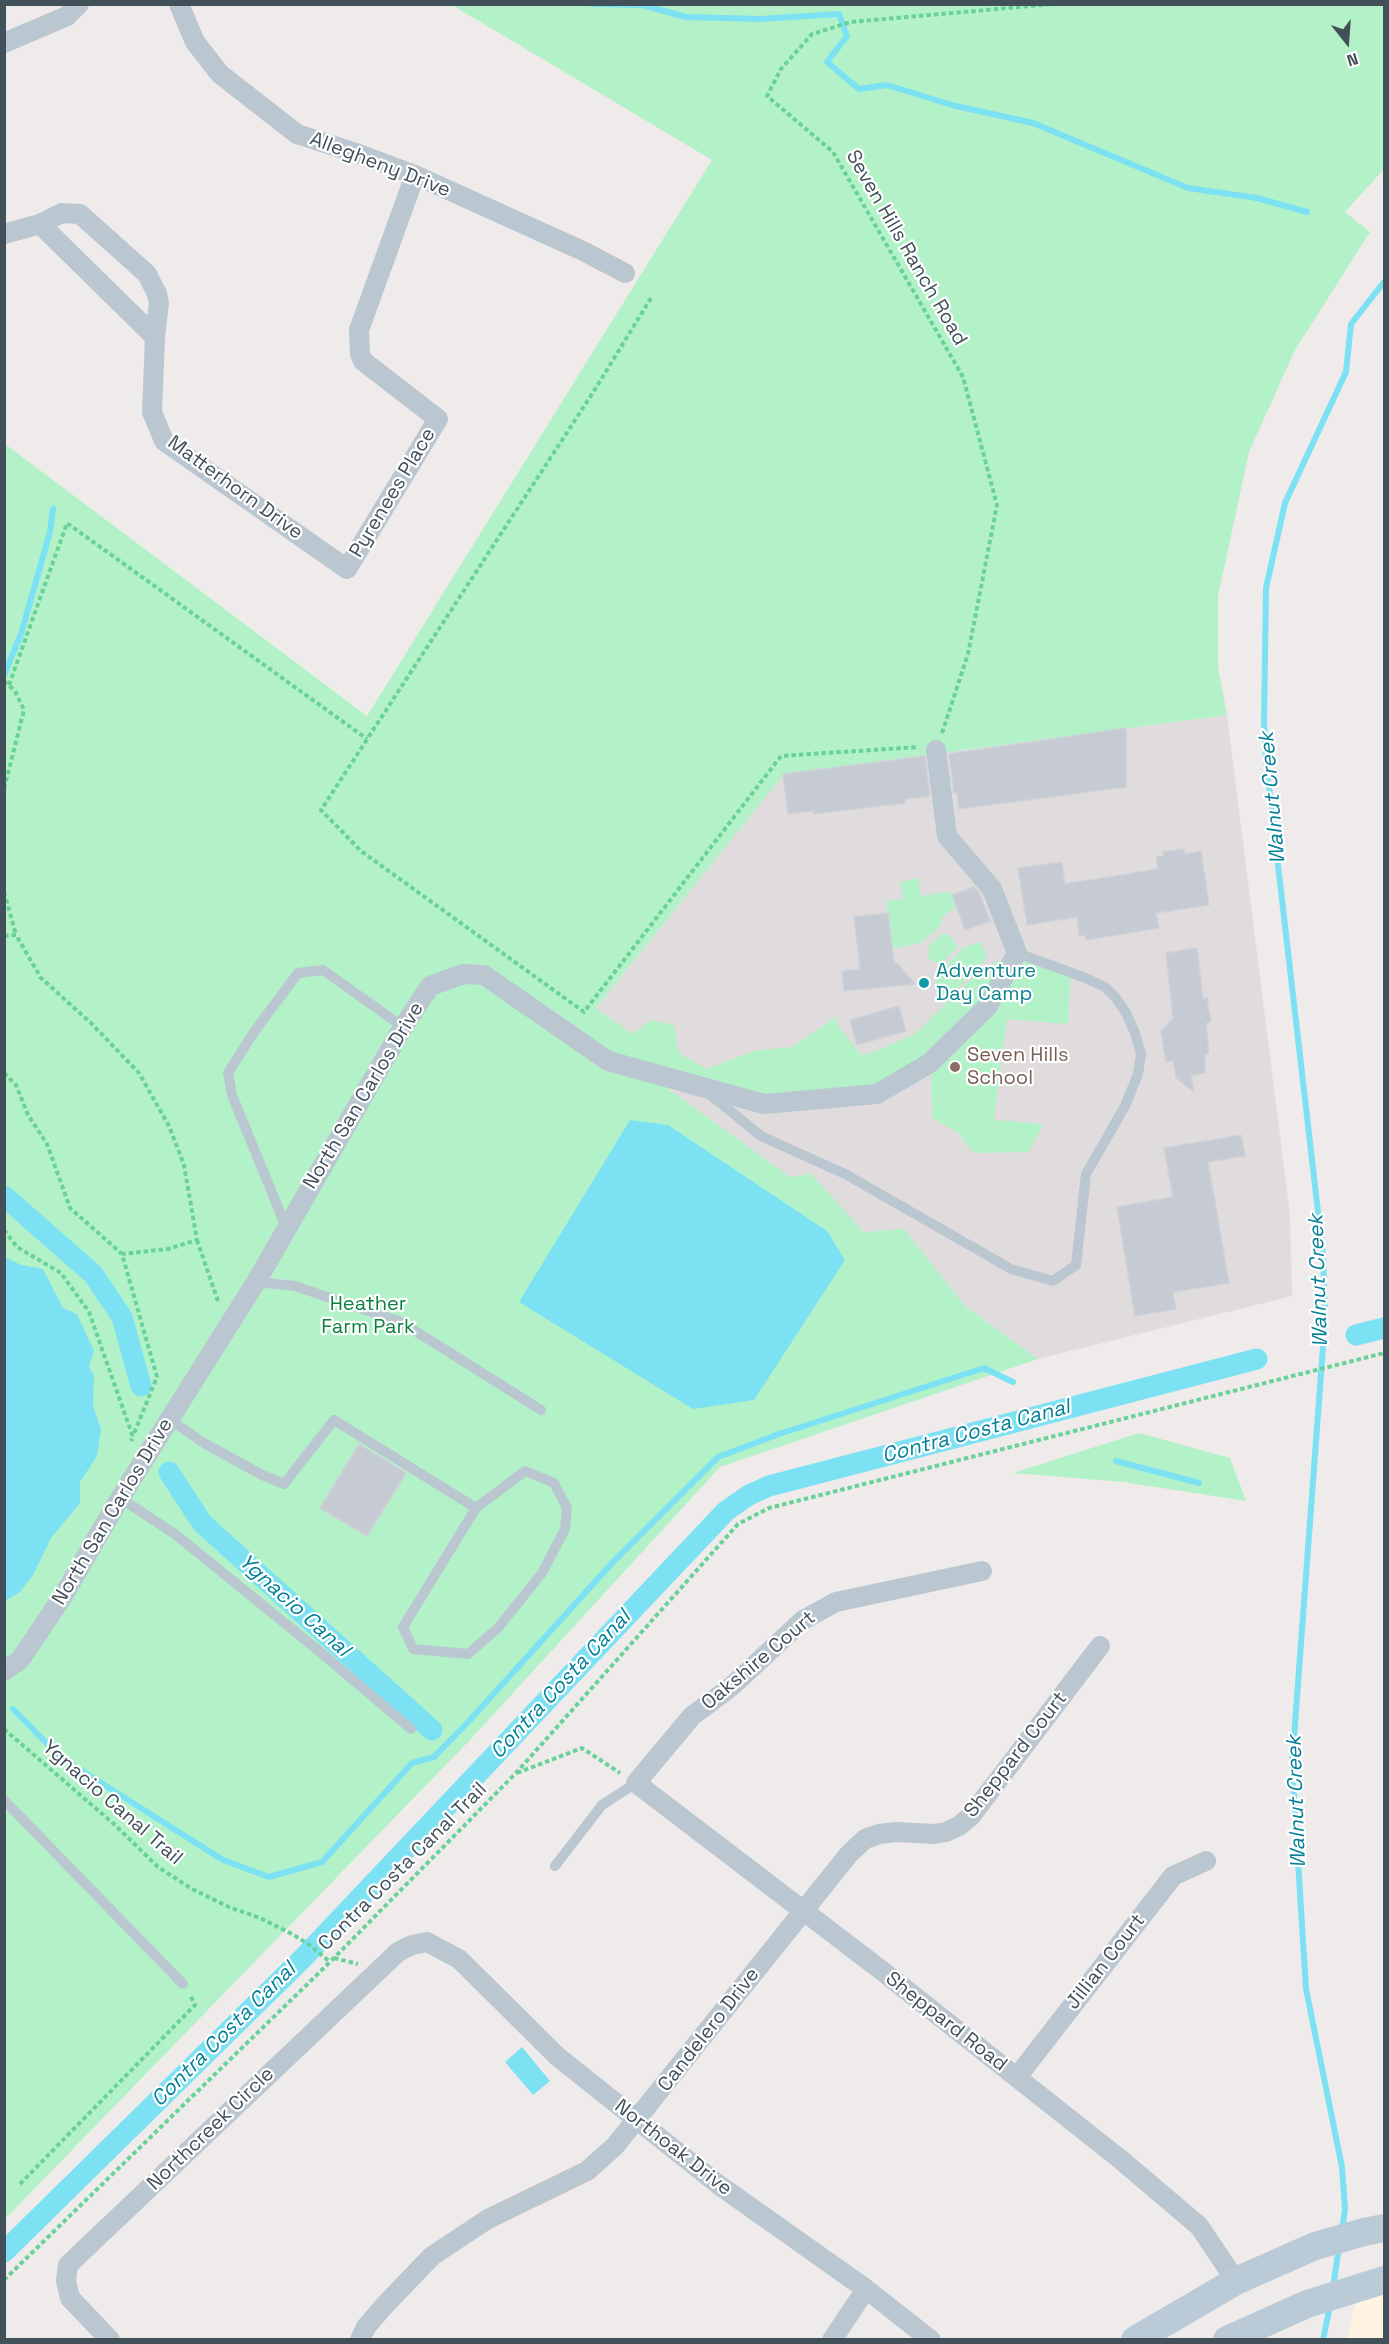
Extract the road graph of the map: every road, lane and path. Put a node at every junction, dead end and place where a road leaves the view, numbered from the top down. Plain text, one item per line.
1 (79, 4) edge
2 (180, 4) edge
3 (1053, 4) edge
4 (4, 43) edge
5 (421, 178) junction
6 (39, 224) junction
7 (4, 234) edge
8 (625, 273) dead end
9 (651, 298) dead end
10 (155, 337) junction
11 (347, 568) joint
12 (4, 681) edge
13 (9, 685) junction
14 (367, 740) junction
15 (936, 748) junction
16 (4, 789) edge
17 (4, 892) edge
18 (16, 935) junction
19 (4, 936) edge
20 (1017, 953) junction
21 (403, 1027) junction
22 (4, 1073) edge
23 (700, 1086) junction
24 (286, 1227) junction
25 (4, 1230) edge
26 (197, 1240) junction
27 (122, 1254) junction
28 (256, 1282) junction
29 (226, 1326) junction
30 (1384, 1353) edge
31 (540, 1410) dead end
32 (169, 1419) junction
33 (133, 1437) junction
34 (130, 1444) dead end
35 (120, 1498) junction
36 (476, 1508) junction
37 (982, 1571) dead end
38 (1100, 1646) dead end
39 (4, 1671) edge
40 (4, 1729) edge
41 (411, 1729) dead end
42 (516, 1773) junction
43 (636, 1784) junction
44 (4, 1800) edge
45 (1206, 1861) dead end
46 (555, 1866) dead end
47 (804, 1911) junction
48 (427, 1942) joint
49 (330, 1962) junction
50 (183, 1984) joint
51 (1017, 2077) junction
52 (638, 2120) junction
53 (20, 2184) dead end
54 (1374, 2230) edge
55 (4, 2280) edge
56 (1236, 2281) junction
57 (1372, 2283) edge
58 (866, 2289) junction
59 (110, 2340) edge
60 (360, 2340) edge
61 (832, 2340) edge
62 (931, 2340) edge
63 (1135, 2340) edge
64 (1227, 2340) edge

1 - 4 street
2 - 5 street, Allegheny Drive
3 - 15 path, Seven Hills Ranch Road
5 - 8 street, Allegheny Drive
5 - 11 street, Pyrenees Place
6 - 7 street, Matterhorn Drive
6 - 10 street
6 - 10 street, Matterhorn Drive
9 - 14 path
10 - 11 street, Matterhorn Drive
12 - 13 path
13 - 14 path
13 - 16 path
14 - 15 path
15 - 20 street
17 - 18 path
18 - 19 path
18 - 26 path
20 - 23 street, North San Carlos Drive
20 - 23 lane
21 - 23 street, North San Carlos Drive
21 - 24 street, North San Carlos Drive
21 - 24 lane
22 - 27 path
24 - 28 street, North San Carlos Drive
25 - 33 path
26 - 27 path
26 - 29 path
27 - 33 path
28 - 29 street, North San Carlos Drive
28 - 31 lane
29 - 32 street, North San Carlos Drive
30 - 42 path, Contra Costa Canal Trail
32 - 35 street, North San Carlos Drive
32 - 36 lane
33 - 34 path
35 - 39 street, North San Carlos Drive
35 - 41 lane
36 - 36 lane
37 - 43 street, Oakshire Court
38 - 47 street, Sheppard Court
40 - 49 path, Ygnacio Canal Trail
42 - 43 path
42 - 49 path, Contra Costa Canal Trail
43 - 46 lane
43 - 47 street, Sheppard Road
44 - 50 lane
45 - 51 street, Jillian Court
47 - 51 street, Sheppard Road
47 - 52 street, Candelero Drive
48 - 52 street, Northoak Drive
48 - 59 street, Northcreek Circle
49 - 55 path, Contra Costa Canal Trail
50 - 53 path
51 - 56 street, Sheppard Road
52 - 58 street, Northoak Drive
52 - 60 street, Candelero Drive
54 - 56 main road
56 - 63 main road
57 - 64 main road
58 - 61 street
58 - 62 street, Northoak Drive

